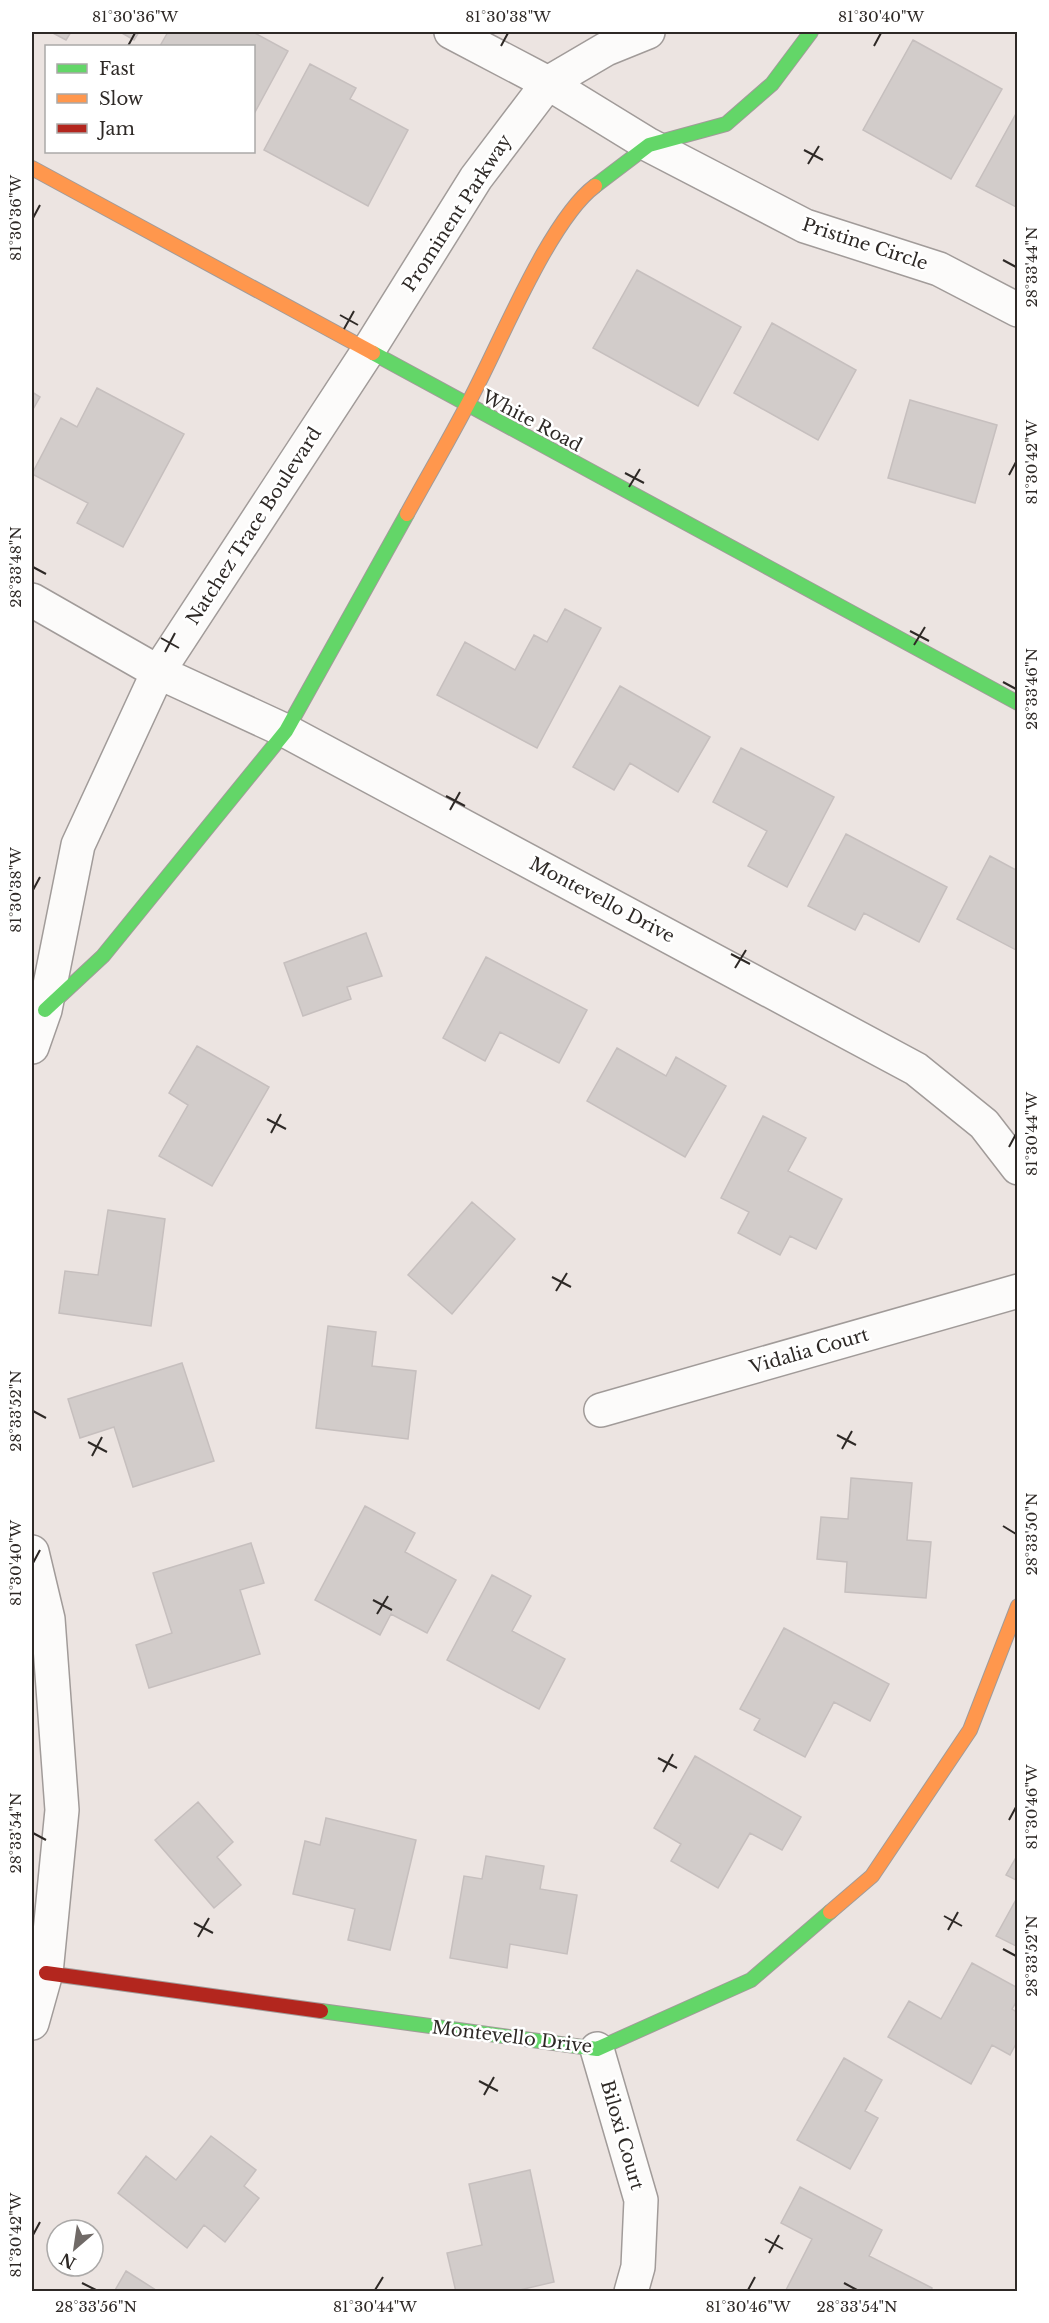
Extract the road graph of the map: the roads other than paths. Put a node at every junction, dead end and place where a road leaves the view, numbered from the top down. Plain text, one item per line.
1 (451, 32) edge
2 (648, 32) edge
3 (811, 32) edge
4 (548, 83) junction
5 (649, 146) junction
6 (32, 168) edge
7 (1017, 310) edge
8 (368, 351) junction
9 (467, 406) junction
10 (32, 600) edge
11 (158, 672) junction
12 (1017, 703) edge
13 (286, 732) junction
14 (45, 1010) junction
15 (32, 1047) edge
16 (1017, 1168) edge
17 (1017, 1291) edge
18 (601, 1410) dead end
19 (32, 1552) edge
20 (1017, 1606) edge
21 (46, 1973) junction
22 (32, 2023) edge
23 (597, 2049) junction
24 (631, 2292) edge

1 - 4 street, Pristine Circle
2 - 4 street, Prominent Parkway
3 - 5 street
4 - 5 street, Pristine Circle
4 - 8 street, Prominent Parkway
5 - 7 street, Pristine Circle
5 - 9 street
6 - 8 street, White Road
8 - 9 street, White Road
8 - 11 street, Natchez Trace Boulevard
9 - 12 street, White Road
9 - 13 street, Natchez Trace Boulevard
10 - 11 street, Montevello Drive
11 - 13 street, Montevello Drive
11 - 14 street, Natchez Trace Boulevard
13 - 14 street, Natchez Trace Boulevard
13 - 16 street, Montevello Drive
14 - 15 street, Natchez Trace Boulevard
17 - 18 street, Vidalia Court
19 - 21 street
20 - 23 street, Montevello Drive
21 - 22 street
21 - 23 street, Montevello Drive
23 - 24 street, Biloxi Court

